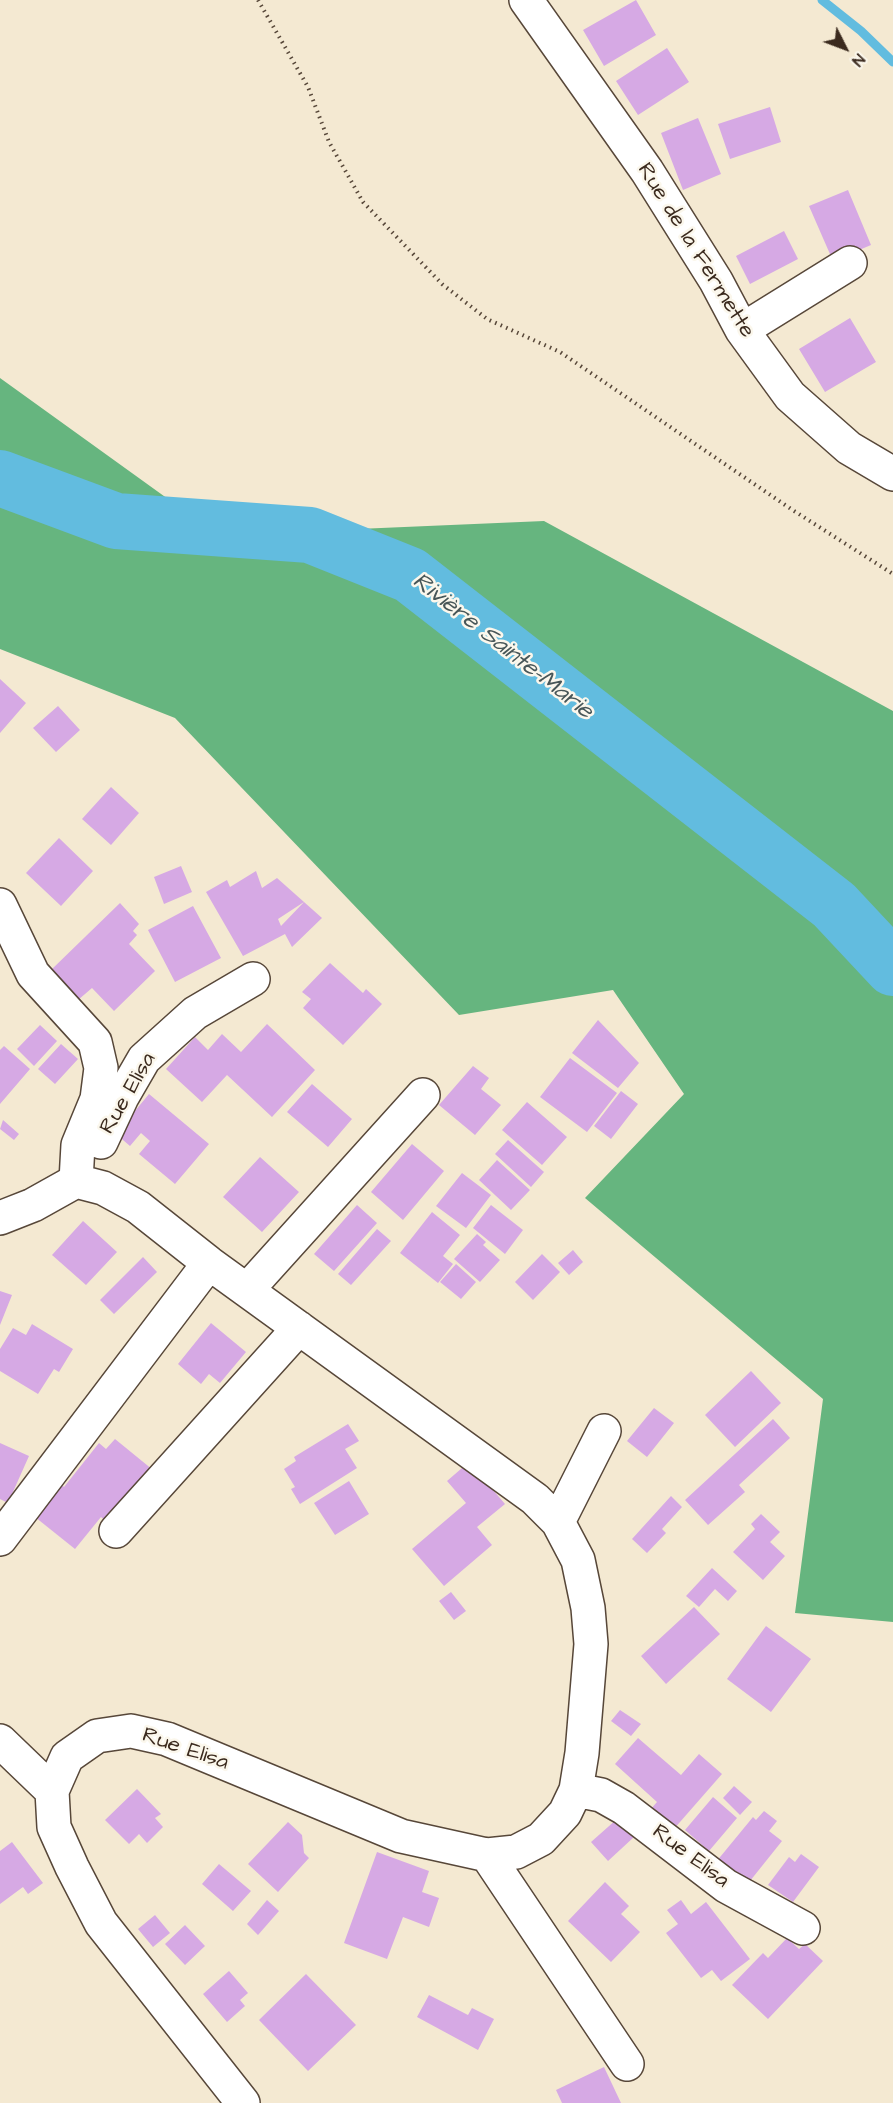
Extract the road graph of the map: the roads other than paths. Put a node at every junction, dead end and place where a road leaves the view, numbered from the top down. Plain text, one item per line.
1 (526, 0) edge
2 (850, 263) dead end
3 (742, 330) junction
4 (893, 474) edge
5 (0, 905) edge
6 (253, 979) dead end
7 (423, 1095) dead end
8 (76, 1181) junction
9 (0, 1218) edge
10 (209, 1263) junction
11 (247, 1290) junction
12 (299, 1328) junction
13 (604, 1431) dead end
14 (558, 1522) junction
15 (116, 1531) dead end
16 (0, 1539) edge
17 (0, 1741) edge
18 (576, 1790) junction
19 (52, 1791) junction
20 (487, 1855) junction
21 (803, 1928) dead end
22 (627, 2064) dead end
23 (243, 2103) edge

1 - 3 street, Rue de la Fermette
2 - 3 street
3 - 4 street, Rue de la Fermette
5 - 8 street
6 - 8 street, Rue Elisa
7 - 11 street
8 - 9 street, Rue Elisa
8 - 10 street, Rue Elisa
10 - 11 street, Rue Elisa
10 - 16 street
11 - 12 street, Rue Elisa
12 - 14 street, Rue Elisa
12 - 15 street
13 - 14 street
14 - 18 street, Rue Elisa
17 - 19 street
18 - 20 street, Rue Elisa
18 - 21 street, Rue Elisa
19 - 20 street, Rue Elisa
19 - 23 street, Rue Elisa
20 - 22 street

